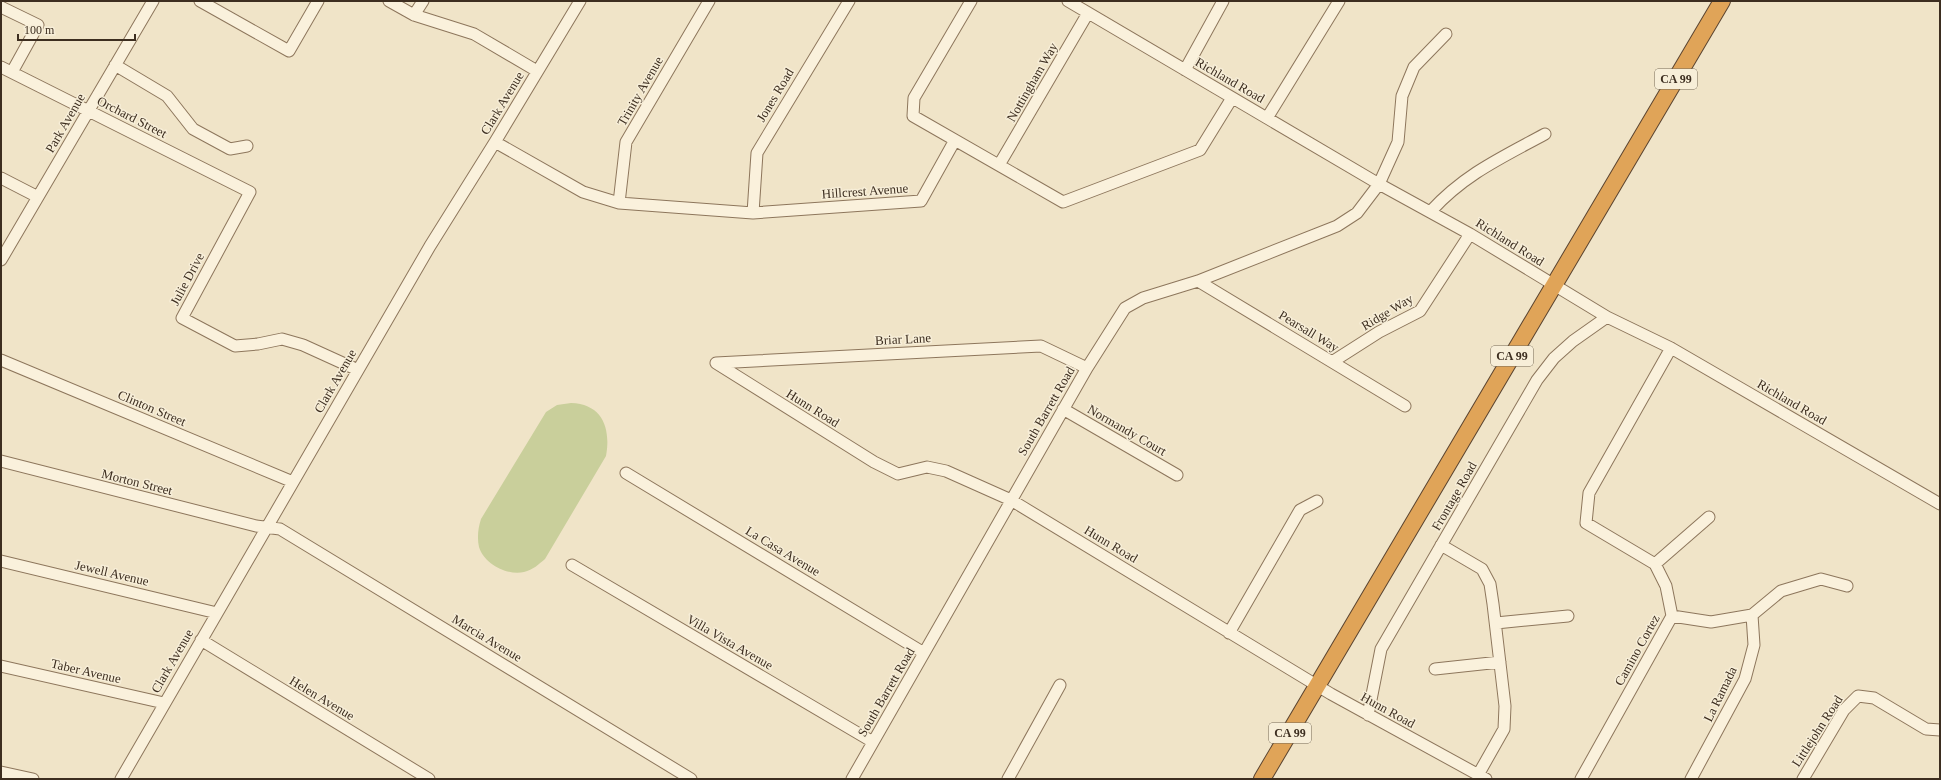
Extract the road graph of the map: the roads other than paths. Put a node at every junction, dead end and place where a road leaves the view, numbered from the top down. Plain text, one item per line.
1 (153, 1) edge
2 (200, 1) edge
3 (318, 1) edge
4 (388, 1) edge
5 (423, 1) edge
6 (580, 1) edge
7 (709, 1) edge
8 (971, 1) edge
9 (1068, 1) edge
10 (1223, 1) edge
11 (1338, 1) edge
12 (1722, 1) edge
13 (846, 2) edge
14 (1, 7) edge
15 (1088, 13) junction
16 (414, 15) junction
17 (1446, 34) dead end
18 (115, 65) junction
19 (1, 67) edge
20 (1185, 70) junction
21 (12, 72) junction
22 (537, 72) junction
23 (1232, 98) junction
24 (89, 110) junction
25 (1267, 118) junction
26 (1545, 134) dead end
27 (955, 140) junction
28 (495, 142) junction
29 (247, 146) dead end
30 (999, 165) junction
31 (1, 178) edge
32 (1379, 184) junction
33 (250, 192) joint
34 (38, 197) junction
35 (619, 203) junction
36 (1431, 211) junction
37 (753, 213) junction
38 (1470, 234) junction
39 (1, 260) edge
40 (1198, 281) junction
41 (1553, 286) junction
42 (1607, 317) junction
43 (1671, 348) junction
44 (1, 360) edge
45 (1332, 362) junction
46 (716, 363) joint
47 (1087, 368) junction
48 (358, 370) junction
49 (1405, 406) dead end
50 (1063, 409) junction
51 (1, 461) edge
52 (626, 473) dead end
53 (1177, 475) dead end
54 (293, 482) junction
55 (1011, 500) junction
56 (1317, 501) dead end
57 (1940, 504) edge
58 (1709, 517) dead end
59 (266, 528) junction
60 (1441, 545) junction
61 (1, 561) edge
62 (1655, 564) junction
63 (572, 565) dead end
64 (1847, 586) dead end
65 (217, 613) junction
66 (1752, 615) junction
67 (1568, 616) dead end
68 (1672, 616) junction
69 (1496, 623) junction
70 (1228, 632) junction
71 (201, 640) junction
72 (924, 652) junction
73 (1500, 662) junction
74 (1, 666) edge
75 (1435, 669) dead end
76 (1060, 685) dead end
77 (1318, 687) junction
78 (164, 703) junction
79 (1368, 716) junction
80 (1940, 730) edge
81 (873, 742) junction
82 (1, 772) edge
83 (1482, 777) edge
84 (33, 779) edge
85 (121, 779) edge
86 (429, 779) edge
87 (691, 779) edge
88 (852, 779) edge
89 (1008, 779) edge
90 (1262, 779) edge
91 (1581, 779) edge
92 (1691, 779) edge
93 (1803, 779) edge

1 - 18 street, Park Avenue
2 - 3 street
4 - 16 street
5 - 16 street
6 - 22 street, Clark Avenue
7 - 35 street, Trinity Avenue
8 - 27 street
9 - 15 street, Richland Road
10 - 20 street
11 - 25 street
12 - 41 highway, CA 99
13 - 37 street, Jones Road
14 - 21 street
15 - 20 street, Richland Road
15 - 30 street, Nottingham Way
16 - 22 street
17 - 32 street, South Barrett Road
18 - 24 street, Park Avenue
18 - 29 street
19 - 21 street, Orchard Street
20 - 23 street, Richland Road
21 - 24 street, Orchard Street
22 - 28 street, Clark Avenue
23 - 25 street, Richland Road
23 - 30 street
24 - 33 street, Orchard Street
24 - 34 street, Park Avenue
25 - 32 street, Richland Road
26 - 36 street
27 - 30 street
27 - 37 street, Hillcrest Avenue
28 - 35 street, Hillcrest Avenue
28 - 48 street, Clark Avenue
31 - 34 street
32 - 36 street, Richland Road
32 - 40 street, South Barrett Road
33 - 48 street, Julie Drive
34 - 39 street, Park Avenue
35 - 37 street, Hillcrest Avenue
36 - 38 street, Richland Road
38 - 41 street, Richland Road
38 - 45 street, Ridge Way
40 - 45 street, Pearsall Way
40 - 47 street, South Barrett Road
41 - 42 street, Richland Road
41 - 77 highway, CA 99
42 - 43 street, Richland Road
42 - 60 street, Frontage Road
43 - 57 street, Richland Road
43 - 62 street
44 - 54 street, Clinton Street
45 - 49 street, Pearsall Way
46 - 47 street, Briar Lane
46 - 55 street, Hunn Road
47 - 50 street, South Barrett Road
48 - 54 street, Clark Avenue
50 - 53 street, Normandy Court
50 - 55 street, South Barrett Road
51 - 59 street, Morton Street
52 - 72 street, La Casa Avenue
54 - 59 street, Clark Avenue
55 - 70 street, Hunn Road
55 - 72 street, South Barrett Road
56 - 70 street
58 - 62 street
59 - 65 street, Clark Avenue
59 - 87 street, Marcia Avenue
60 - 69 street
60 - 79 street, Frontage Road
61 - 65 street, Jewell Avenue
62 - 68 street, Camino Cortez
63 - 81 street, Villa Vista Avenue
64 - 66 street
65 - 71 street, Clark Avenue
66 - 68 street
66 - 92 street, La Ramada
67 - 69 street
68 - 91 street, Camino Cortez
69 - 73 street
70 - 77 street, Hunn Road
71 - 78 street, Clark Avenue
71 - 86 street, Helen Avenue
72 - 81 street, South Barrett Road
73 - 75 street
73 - 83 street
74 - 78 street, Taber Avenue
76 - 89 street
77 - 79 street, Hunn Road
77 - 90 highway, CA 99
78 - 85 street, Clark Avenue
79 - 83 street, Hunn Road
80 - 93 street, Littlejohn Road
81 - 88 street, South Barrett Road
82 - 84 street

